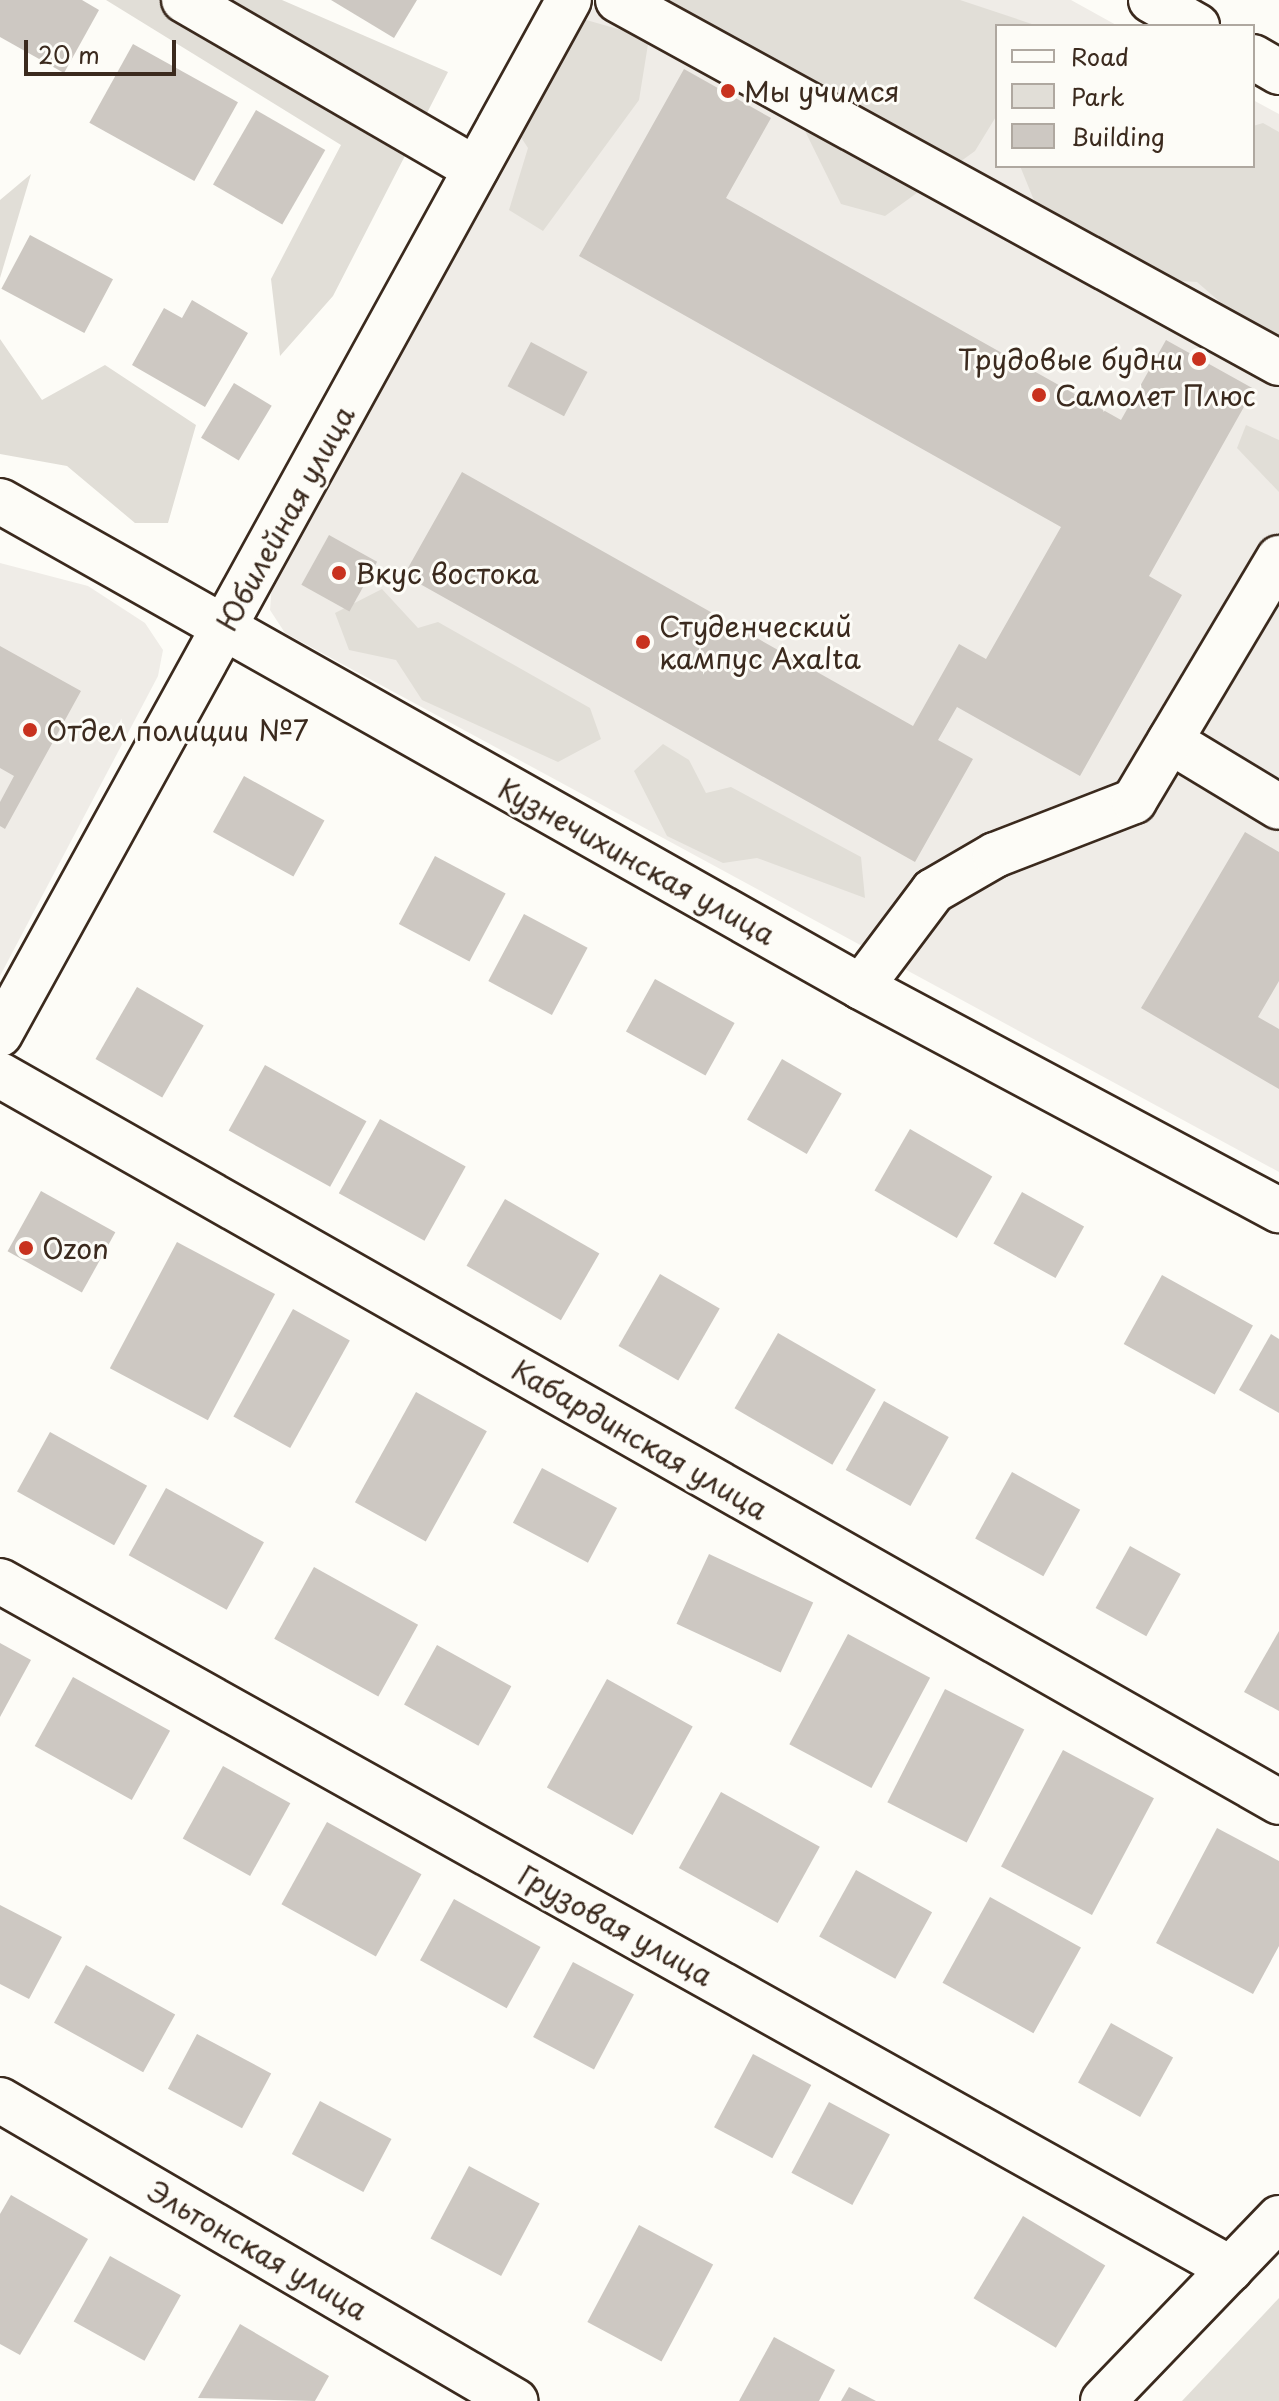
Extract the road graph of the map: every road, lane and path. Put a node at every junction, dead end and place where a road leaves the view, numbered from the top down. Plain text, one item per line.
1 (184, 0) edge
2 (569, 0) edge
3 (618, 0) edge
4 (1151, 0) edge
5 (1193, 24) edge
6 (1255, 58) edge
7 (1279, 72) edge
8 (476, 169) junction
9 (1279, 363) edge
10 (0, 501) edge
11 (1279, 558) edge
12 (224, 629) junction
13 (1170, 741) junction
14 (1279, 807) edge
15 (861, 987) junction
16 (0, 1034) edge
17 (0, 1075) edge
18 (1279, 1210) edge
19 (0, 1581) edge
20 (1279, 1802) edge
21 (0, 2100) edge
22 (1279, 2218) edge
23 (1231, 2269) junction
24 (515, 2401) edge
25 (1103, 2401) edge

1 - 8 street
2 - 8 street, Юбилейная улица
3 - 9 street
4 - 5 street
6 - 7 street
8 - 12 street, Юбилейная улица
10 - 12 street, Кузнечихинская улица
11 - 13 street
12 - 15 street, Кузнечихинская улица
12 - 16 street, Юбилейная улица
13 - 14 street
13 - 15 street
15 - 18 street, Кузнечихинская улица
17 - 20 street, Кабардинская улица
19 - 23 street, Грузовая улица
21 - 24 street, Эльтонская улица
22 - 23 street
23 - 25 street

